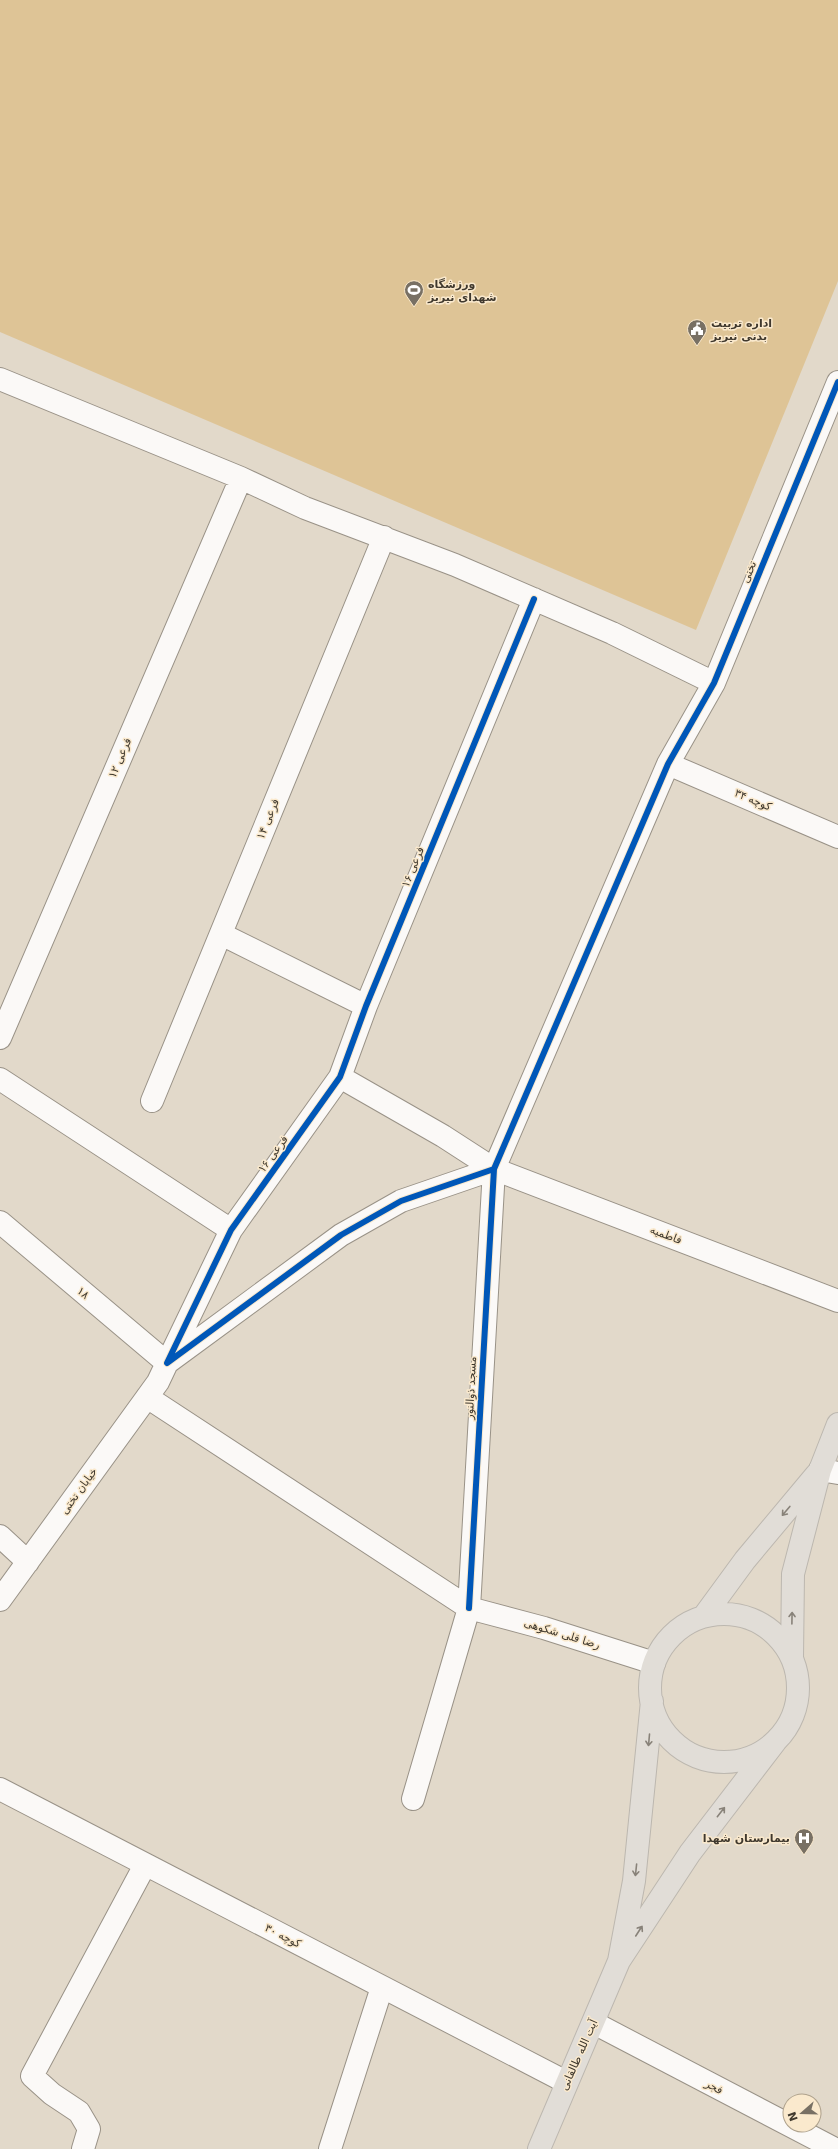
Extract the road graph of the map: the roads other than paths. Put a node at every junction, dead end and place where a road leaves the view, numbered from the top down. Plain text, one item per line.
1 (0, 379) edge
2 (838, 382) edge
3 (241, 478) junction
4 (384, 537) junction
5 (534, 599) junction
6 (714, 684) junction
7 (668, 764) junction
8 (838, 837) edge
9 (221, 934) junction
10 (366, 1006) junction
11 (0, 1038) edge
12 (340, 1077) junction
13 (0, 1079) edge
14 (152, 1101) dead end
15 (494, 1169) junction
16 (0, 1222) edge
17 (231, 1230) junction
18 (838, 1301) edge
19 (157, 1380) junction
20 (838, 1424) edge
21 (829, 1472) edge
22 (0, 1536) edge
23 (28, 1562) junction
24 (0, 1600) edge
25 (468, 1608) junction
26 (704, 1616) junction
27 (792, 1658) junction
28 (654, 1663) junction
29 (652, 1701) junction
30 (775, 1742) junction
31 (0, 1789) edge
32 (414, 1799) dead end
33 (145, 1865) junction
34 (619, 1961) junction
35 (382, 1988) junction
36 (594, 2023) junction
37 (566, 2082) junction
38 (83, 2149) edge
39 (330, 2149) edge
40 (539, 2149) edge
41 (835, 2149) edge

1 - 3 street
2 - 6 street, تختی
3 - 4 street
3 - 11 street, فرعی ۱۲
4 - 5 street
4 - 9 street, فرعی ۱۴
5 - 6 street
5 - 10 street, فرعی ۱۶
6 - 7 street, تختی
7 - 8 street, کوچه ۳۴
7 - 15 street, مسجد ذوالنور
9 - 10 street
9 - 14 street, فرعی ۱۴
10 - 12 street, فرعی ۱۶
12 - 15 street, فاطمیه
12 - 17 street, فرعی ۱۶
13 - 17 street
15 - 18 street, فاطمیه
15 - 19 street
15 - 25 street, مسجد ذوالنور
16 - 19 street, ۱۸
17 - 19 street, فرعی ۱۶
19 - 23 street, خیابان تختی
19 - 25 street, ۱۸
20 - 21 main road
21 -> 26 main road
27 -> 21 main road
22 - 23 street
23 - 24 street, خیابان تختی
25 - 28 street, رضا قلی شکوهی
25 - 32 street, مسجد ذوالنور
26 - 27 main road
26 - 28 main road
27 - 30 main road
28 - 29 main road
29 - 30 main road
29 -> 34 main road
34 -> 30 main road
31 - 33 street, کوچه ۳۰
33 - 35 street, کوچه ۳۰
33 - 38 street
34 - 36 main road, آیت الله طالقانی
35 - 37 street, کوچه ۳۰
35 - 39 street
36 - 37 main road, آیت الله طالقانی
36 - 41 street, فجر
37 - 40 main road, آیت الله طالقانی

